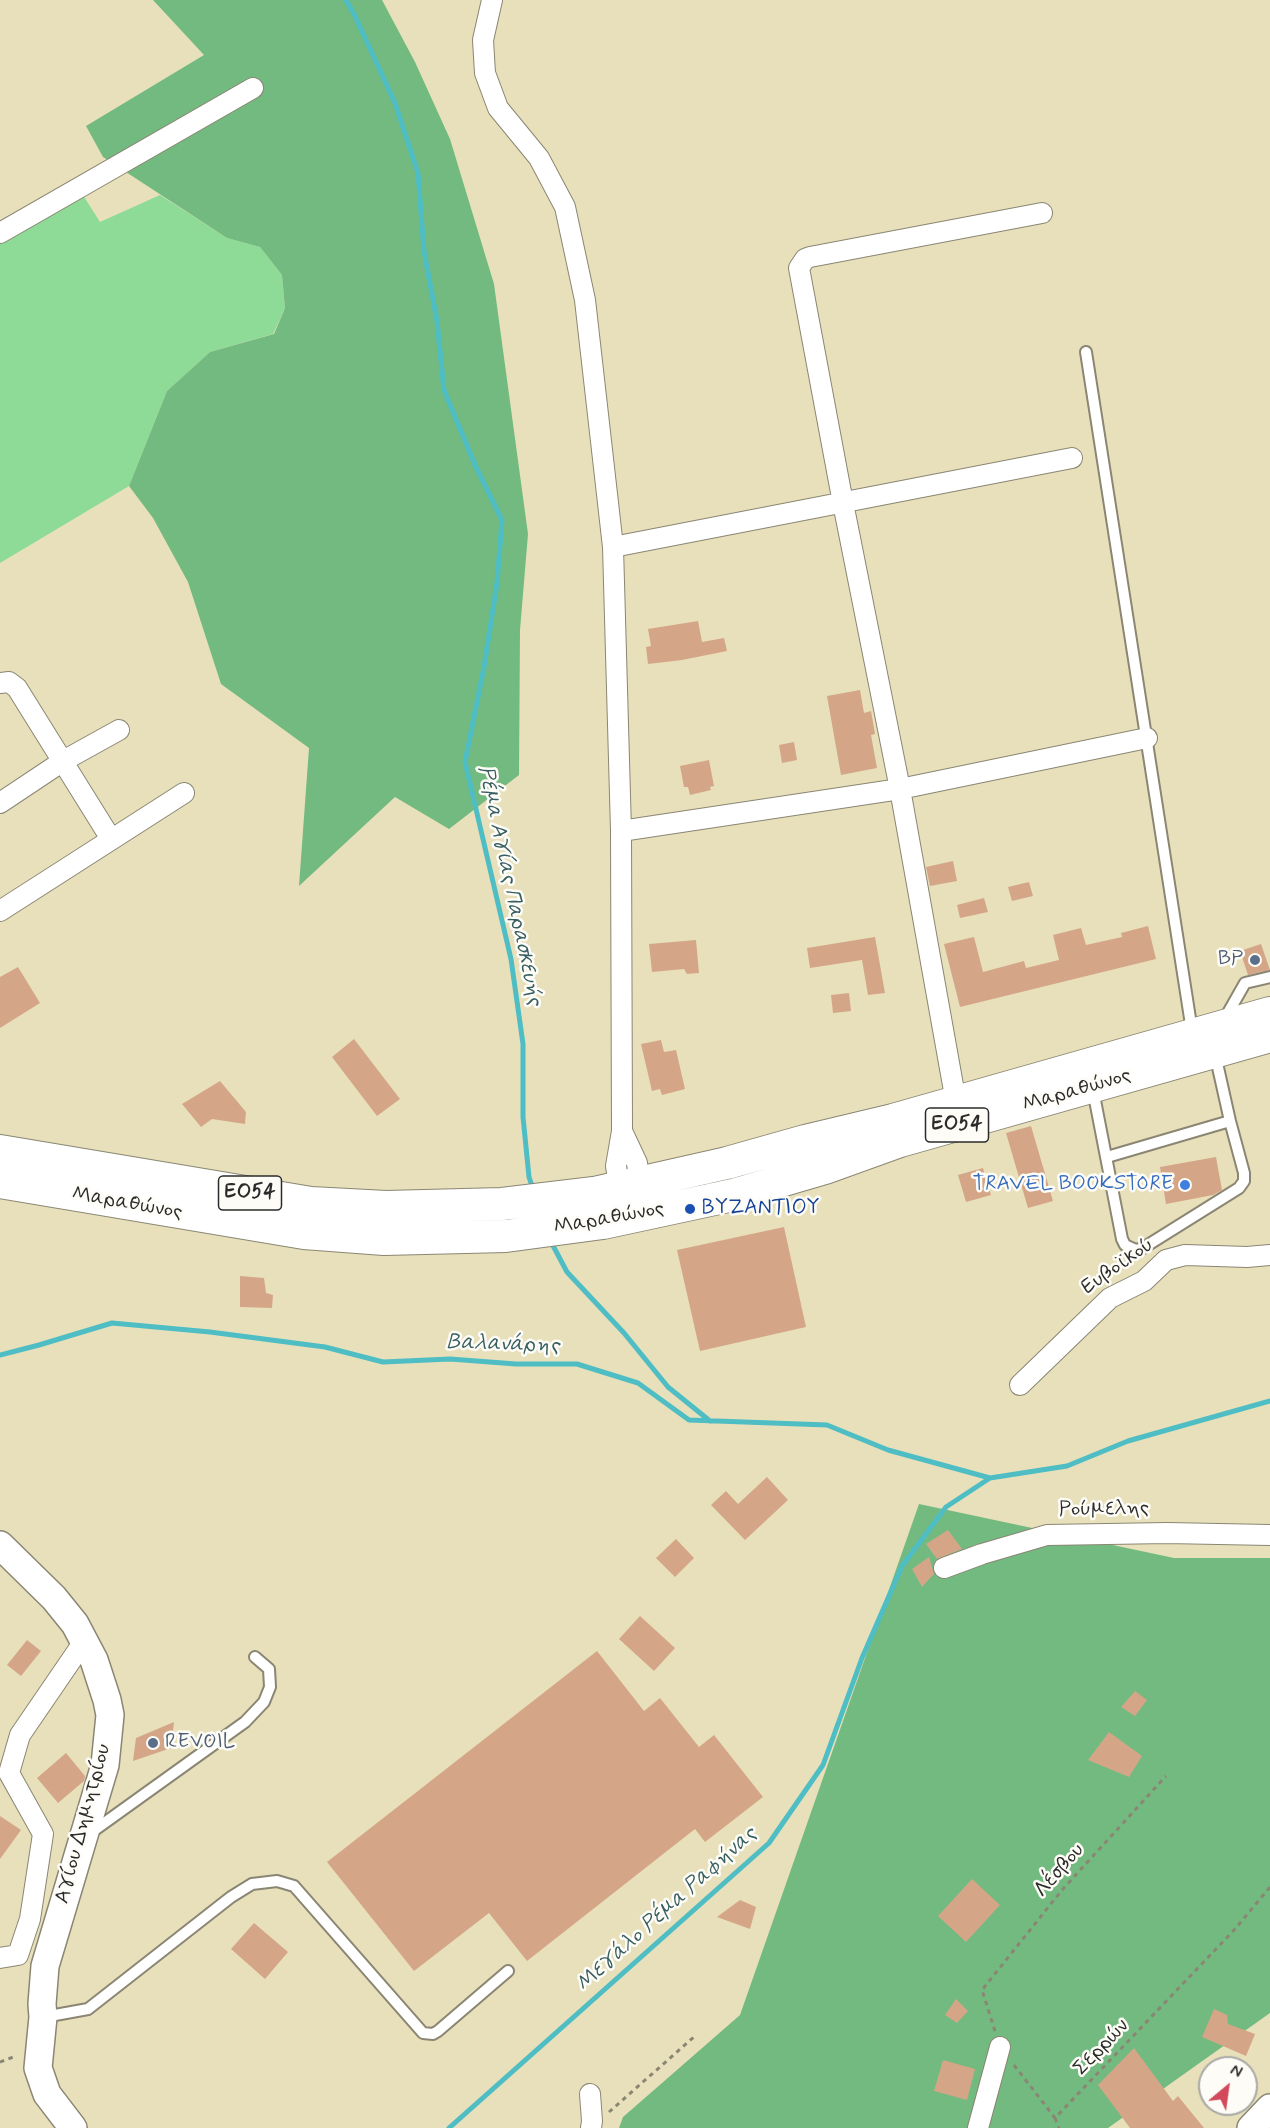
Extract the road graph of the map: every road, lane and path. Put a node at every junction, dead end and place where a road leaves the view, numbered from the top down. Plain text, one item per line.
1 (492, 0) edge
2 (253, 88) dead end
3 (1042, 213) dead end
4 (0, 233) edge
5 (1086, 352) dead end
6 (1072, 458) dead end
7 (843, 503) junction
8 (613, 547) junction
9 (0, 683) edge
10 (119, 730) dead end
11 (1147, 738) junction
12 (63, 761) junction
13 (900, 789) junction
14 (184, 793) dead end
15 (0, 803) edge
16 (621, 831) junction
17 (111, 839) junction
18 (0, 911) edge
19 (1270, 977) edge
20 (1270, 1012) edge
21 (1270, 1036) edge
22 (1209, 1038) junction
23 (1092, 1086) junction
24 (956, 1102) junction
25 (1230, 1121) junction
26 (0, 1151) edge
27 (1107, 1157) junction
28 (0, 1182) edge
29 (630, 1185) junction
30 (634, 1216) junction
31 (1270, 1255) edge
32 (1020, 1385) dead end
33 (1270, 1535) edge
34 (0, 1545) edge
35 (944, 1568) dead end
36 (85, 1640) junction
37 (255, 1657) dead end
38 (1166, 1776) dead end
39 (5, 1778) edge
40 (84, 1838) junction
41 (1270, 1887) edge
42 (0, 1958) edge
43 (508, 1971) dead end
44 (44, 2017) junction
45 (695, 2036) dead end
46 (1000, 2047) junction
47 (590, 2094) dead end
48 (1270, 2108) edge
49 (609, 2113) dead end
50 (1055, 2118) junction
51 (73, 2128) edge
52 (591, 2128) edge
53 (978, 2128) edge
54 (1059, 2128) edge
55 (1251, 2128) edge

1 - 8 street
2 - 4 street
3 - 7 street
5 - 11 lane
6 - 7 street
7 - 8 street
7 - 13 street
8 - 16 street
9 - 12 street
10 - 12 street
11 - 13 street
11 - 22 lane
12 - 15 street
12 - 17 street
13 - 16 street
13 - 24 street
14 - 17 street
16 - 29 street
17 - 18 street
19 - 22 lane
20 - 22 main road, Μαραθώνος / ΕΟ54
21 - 22 main road, Μαραθώνος / ΕΟ54
22 - 23 main road, Μαραθώνος / ΕΟ54
22 - 24 main road, Μαραθώνος / ΕΟ54
22 - 25 lane
23 - 27 lane
23 - 30 main road, Μαραθώνος / ΕΟ54
24 - 29 main road, Μαραθώνος / ΕΟ54
25 - 27 lane
25 - 27 lane
26 - 29 main road, Μαραθώνος / ΕΟ54
28 - 30 main road, Μαραθώνος / ΕΟ54
29 - 30 street
31 - 32 street, Ευβοϊκού
33 - 35 street, Ρούμελης
34 - 36 street, Αγίου Δημητρίου
36 - 39 street
36 - 40 street, Αγίου Δημητρίου
37 - 40 lane
38 - 46 path, Λέσβου
39 - 42 street
40 - 44 street, Αγίου Δημητρίου
41 - 50 path, Σερρών
43 - 44 lane
44 - 51 street, Αγίου Δημητρίου
45 - 49 path
46 - 50 path
46 - 53 street
47 - 52 street
48 - 55 street
50 - 54 path

